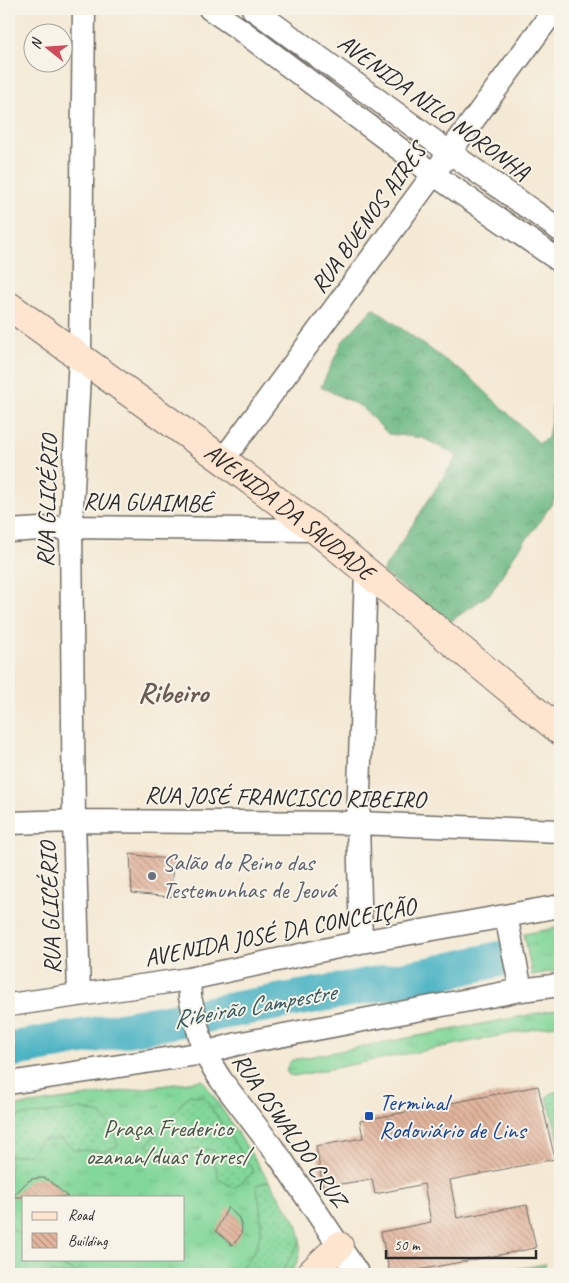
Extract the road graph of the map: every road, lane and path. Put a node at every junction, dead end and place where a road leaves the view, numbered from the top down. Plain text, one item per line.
1 (84, 9) edge
2 (210, 9) edge
3 (253, 9) edge
4 (555, 9) edge
5 (243, 18) edge
6 (449, 152) junction
7 (433, 174) junction
8 (560, 230) edge
9 (560, 261) edge
10 (9, 306) edge
11 (80, 357) junction
12 (223, 460) junction
13 (71, 527) junction
14 (316, 530) junction
15 (9, 531) edge
16 (366, 571) junction
17 (560, 731) edge
18 (74, 821) junction
19 (9, 823) edge
20 (358, 823) junction
21 (560, 831) edge
22 (560, 906) edge
23 (506, 916) junction
24 (361, 942) junction
25 (560, 985) edge
26 (190, 988) junction
27 (521, 990) junction
28 (79, 995) junction
29 (9, 1004) edge
30 (202, 1045) junction
31 (9, 1083) edge
32 (339, 1246) junction
33 (310, 1274) edge
34 (358, 1274) edge

1 - 11 street, RUA GLICÉRIO
2 - 5 street
3 - 6 street, AVENIDA NILO NORONHA
4 - 6 street, RUA BUENOS AIRES
5 - 7 street
6 - 7 street, RUA BUENOS AIRES
6 - 8 street, AVENIDA NILO NORONHA
7 - 9 street
7 - 12 street, RUA BUENOS AIRES
10 - 11 main road, AVENIDA DA SAUDADE
11 - 12 main road, AVENIDA DA SAUDADE
11 - 13 street, RUA GLICÉRIO
12 - 14 main road, AVENIDA DA SAUDADE
13 - 14 street, RUA GUAIMBÊ
13 - 15 street, RUA GUAIMBÊ
13 - 18 street, RUA GLICÉRIO
14 - 16 main road, AVENIDA DA SAUDADE
16 - 17 main road, AVENIDA DA SAUDADE
16 - 20 street
18 - 19 street, RUA JOSÉ FRANCISCO RIBEIRO
18 - 20 street, RUA JOSÉ FRANCISCO RIBEIRO
18 - 28 street, RUA GLICÉRIO
20 - 21 street, RUA JOSÉ FRANCISCO RIBEIRO
20 - 24 street
22 - 23 street, AVENIDA JOSÉ DA CONCEIÇÃO
23 - 24 street, AVENIDA JOSÉ DA CONCEIÇÃO
23 - 27 street
24 - 26 street, AVENIDA JOSÉ DA CONCEIÇÃO
25 - 27 street
26 - 28 street, AVENIDA JOSÉ DA CONCEIÇÃO
26 - 30 street, RUA OSWALDO CRUZ
27 - 30 street
28 - 29 street, AVENIDA JOSÉ DA CONCEIÇÃO
30 - 31 street
30 - 32 street, RUA OSWALDO CRUZ
32 - 33 main road
32 - 34 street, RUA OSWALDO CRUZ

